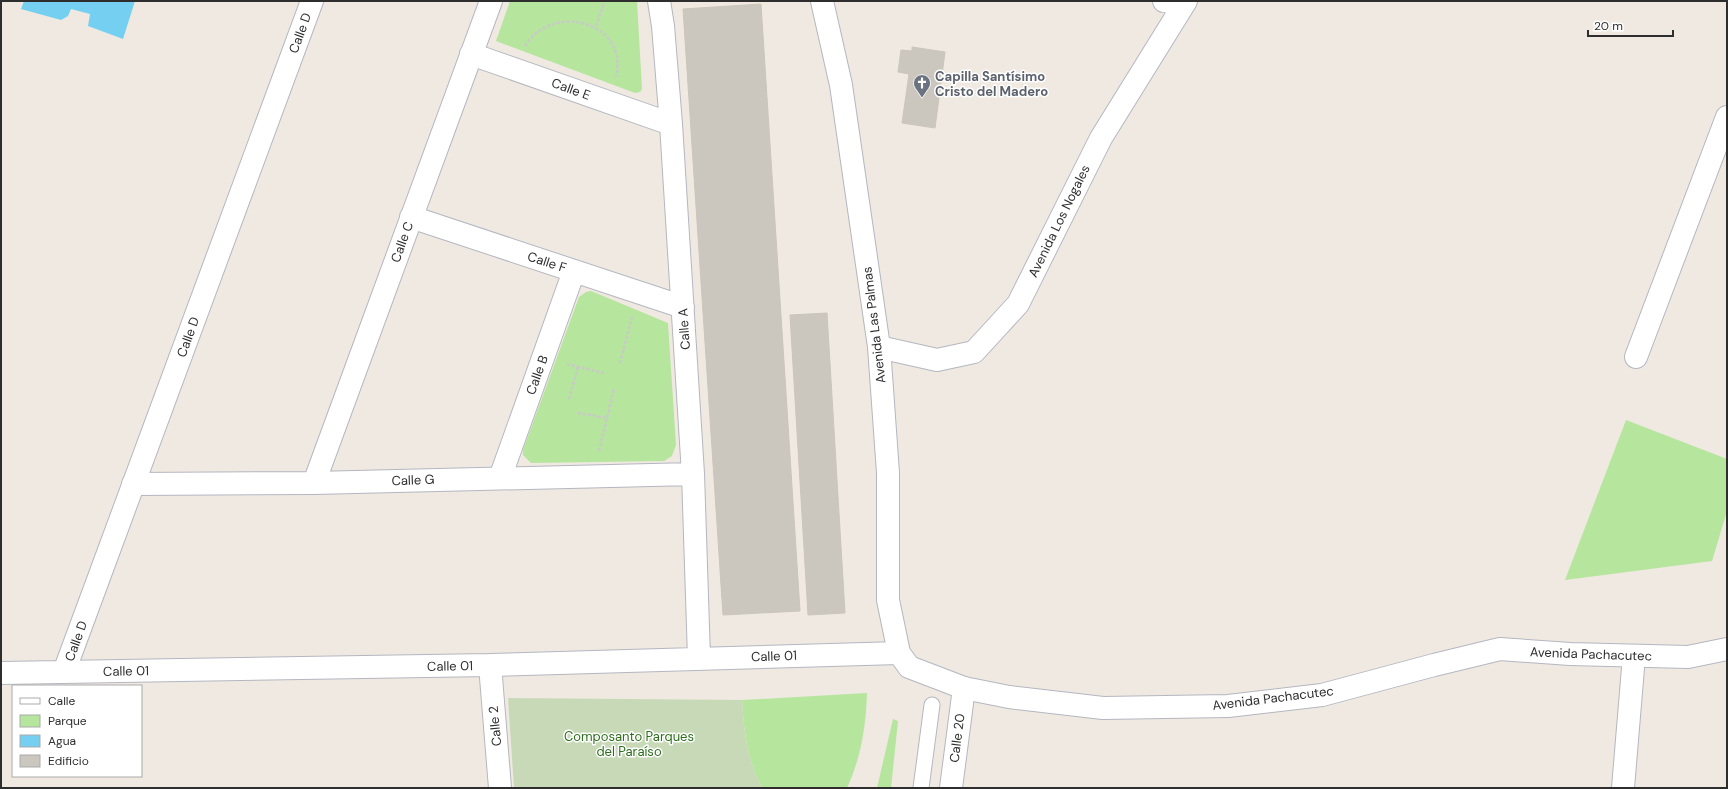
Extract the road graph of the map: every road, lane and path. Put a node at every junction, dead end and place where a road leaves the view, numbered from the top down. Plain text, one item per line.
1 (312, 1) edge
2 (491, 1) edge
3 (659, 1) edge
4 (822, 1) edge
5 (1178, 2) edge
6 (604, 3) dead end
7 (580, 19) dead end
8 (547, 22) dead end
9 (596, 26) junction
10 (523, 50) dead end
11 (471, 54) junction
12 (615, 79) dead end
13 (1727, 117) edge
14 (670, 124) junction
15 (411, 217) junction
16 (574, 272) junction
17 (683, 307) junction
18 (634, 310) dead end
19 (879, 347) junction
20 (1636, 357) dead end
21 (564, 363) dead end
22 (620, 363) dead end
23 (578, 367) junction
24 (604, 373) dead end
25 (614, 389) dead end
26 (569, 399) dead end
27 (578, 413) dead end
28 (607, 418) junction
29 (599, 453) dead end
30 (693, 474) junction
31 (500, 478) junction
32 (314, 483) junction
33 (133, 484) junction
34 (1727, 649) edge
35 (899, 653) junction
36 (1634, 656) junction
37 (699, 658) junction
38 (490, 665) junction
39 (64, 672) junction
40 (1, 673) edge
41 (964, 688) junction
42 (932, 705) dead end
43 (500, 788) edge
44 (921, 788) edge
45 (951, 788) edge
46 (1623, 788) edge

1 - 33 street, Calle D
2 - 11 street, Calle C
3 - 14 street, Calle A
4 - 19 street, Avenida Las Palmas
5 - 19 street, Avenida Los Nogales
6 - 9 path
7 - 9 path
8 - 10 path
9 - 12 path
11 - 14 street, Calle E
11 - 15 street, Calle C
13 - 20 street
14 - 17 street, Calle A
15 - 16 street, Calle F
15 - 32 street, Calle C
16 - 17 street, Calle F
16 - 31 street, Calle B
17 - 30 street, Calle A
18 - 22 path
19 - 35 street, Avenida Las Palmas
21 - 23 path
23 - 24 path
23 - 26 path
25 - 28 path
27 - 28 path
28 - 29 path
30 - 31 street, Calle G
30 - 37 street, Calle A
31 - 32 street, Calle G
32 - 33 street, Calle G
33 - 39 street, Calle D
34 - 36 street, Avenida Pachacutec
35 - 37 street, Calle 01
35 - 41 street, Avenida Pachacutec
36 - 41 street, Avenida Pachacutec
36 - 46 street
37 - 38 street, Calle 01
38 - 39 street, Calle 01
38 - 43 street, Calle 2
39 - 40 street, Calle 01
41 - 45 street, Calle 20
42 - 44 lane

